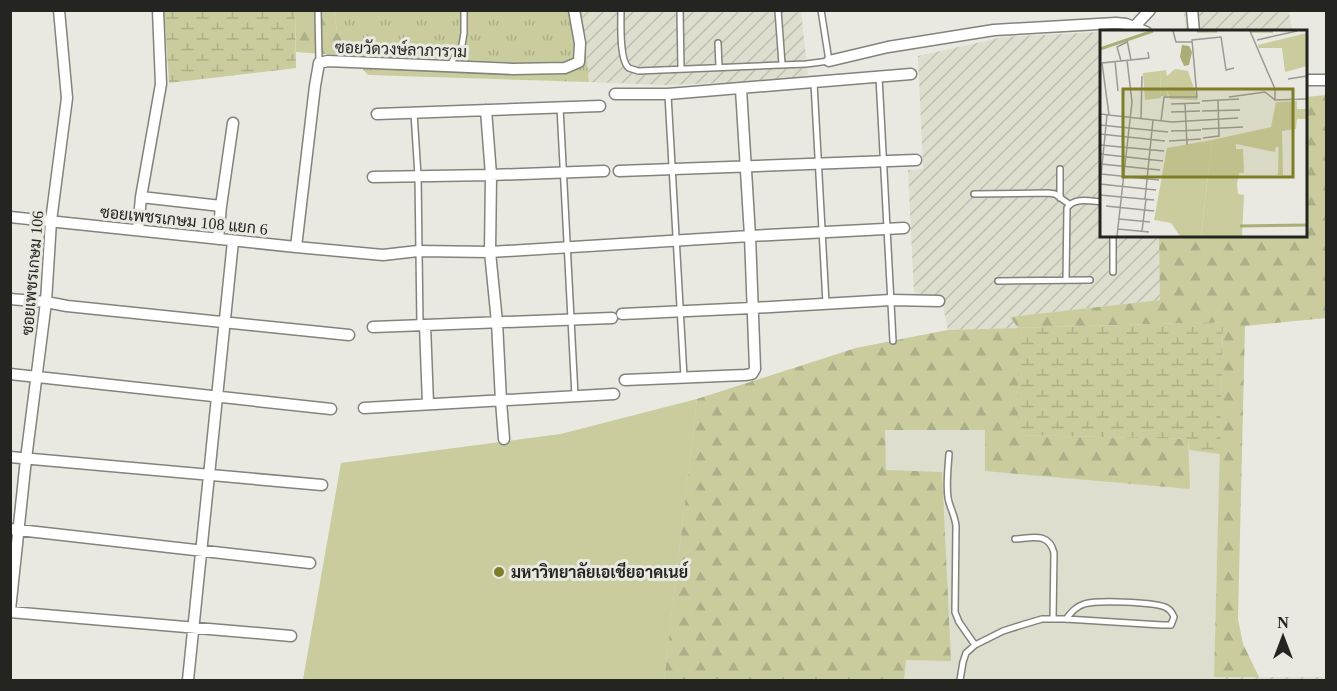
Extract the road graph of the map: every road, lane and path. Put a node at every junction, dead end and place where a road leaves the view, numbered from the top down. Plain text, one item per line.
1 (59, 10) edge
2 (158, 10) edge
3 (318, 10) edge
4 (464, 10) edge
5 (574, 10) edge
6 (621, 10) edge
7 (680, 10) edge
8 (778, 10) edge
9 (821, 10) edge
10 (1150, 10) edge
11 (1192, 10) edge
12 (1134, 27) junction
13 (1141, 30) edge
14 (1194, 30) edge
15 (718, 43) dead end
16 (829, 61) junction
17 (319, 63) junction
18 (782, 64) junction
19 (450, 65) junction
20 (719, 67) junction
21 (681, 69) junction
22 (911, 74) dead end
23 (879, 77) junction
24 (1307, 80) edge
25 (1326, 80) edge
26 (814, 83) junction
27 (741, 89) junction
28 (615, 94) dead end
29 (668, 94) junction
30 (600, 106) dead end
31 (560, 107) junction
32 (486, 110) junction
33 (414, 113) junction
34 (378, 114) dead end
35 (233, 123) dead end
36 (916, 160) dead end
37 (884, 161) junction
38 (818, 163) junction
39 (745, 166) junction
40 (673, 169) junction
41 (1060, 169) dead end
42 (604, 171) dead end
43 (619, 171) dead end
44 (563, 173) junction
45 (490, 175) junction
46 (418, 176) junction
47 (373, 177) dead end
48 (974, 194) dead end
49 (141, 197) junction
50 (1060, 198) junction
51 (1100, 202) edge
52 (1069, 204) junction
53 (220, 206) junction
54 (10, 217) edge
55 (51, 221) junction
56 (886, 228) junction
57 (904, 228) dead end
58 (138, 230) junction
59 (822, 232) junction
60 (750, 236) junction
61 (1113, 237) edge
62 (218, 239) junction
63 (676, 240) junction
64 (233, 241) junction
65 (296, 247) junction
66 (566, 247) junction
67 (418, 250) junction
68 (490, 252) junction
69 (1113, 272) dead end
70 (1066, 280) junction
71 (1090, 280) dead end
72 (998, 281) dead end
73 (10, 299) edge
74 (891, 300) junction
75 (939, 301) dead end
76 (46, 302) junction
77 (826, 304) junction
78 (752, 308) junction
79 (681, 311) junction
80 (570, 320) junction
81 (225, 322) junction
82 (497, 322) junction
83 (422, 325) junction
84 (374, 327) dead end
85 (349, 335) dead end
86 (893, 341) dead end
87 (10, 374) edge
88 (37, 376) junction
89 (684, 378) junction
90 (626, 380) dead end
91 (614, 394) dead end
92 (217, 396) junction
93 (574, 397) junction
94 (501, 401) junction
95 (428, 404) junction
96 (364, 408) dead end
97 (331, 409) dead end
98 (504, 439) dead end
99 (949, 454) dead end
100 (10, 457) edge
101 (26, 459) junction
102 (209, 475) junction
103 (322, 485) dead end
104 (15, 529) edge
105 (1015, 538) dead end
106 (201, 550) junction
107 (310, 563) dead end
108 (10, 611) edge
109 (1053, 619) junction
110 (1066, 619) junction
111 (194, 628) junction
112 (291, 636) dead end
113 (975, 645) junction
114 (188, 681) edge
115 (960, 681) edge

1 - 55 street, ซอยเพชรเกษม 106
2 - 49 street
3 - 17 lane
4 - 19 lane
5 - 19 street, ซอยวัดวงษ์ลาภาราม
6 - 21 lane
7 - 21 lane
8 - 18 lane
9 - 16 lane
10 - 12 street
11 - 14 street
12 - 13 street
12 - 16 street
15 - 20 lane
16 - 18 lane
17 - 19 street, ซอยวัดวงษ์ลาภาราม
17 - 65 street, ซอยวัดวงษ์ลาภาราม
18 - 20 lane
20 - 21 lane
22 - 23 street
23 - 26 street
23 - 37 lane
24 - 25 street
26 - 27 street
26 - 38 lane
27 - 29 street
27 - 39 street
28 - 29 street
29 - 40 lane
30 - 31 street
31 - 32 street
31 - 44 lane
32 - 33 street
32 - 45 street
33 - 34 street
33 - 46 lane
35 - 53 street
36 - 37 street
37 - 38 street
37 - 56 lane
38 - 39 street
38 - 59 lane
39 - 40 street
39 - 60 street
40 - 43 street
40 - 63 lane
41 - 50 lane
42 - 44 street
44 - 45 street
44 - 66 lane
45 - 46 street
45 - 68 street
46 - 47 street
46 - 67 lane
48 - 50 lane
49 - 53 street
49 - 58 street
50 - 52 lane
51 - 52 lane
52 - 70 lane
53 - 62 street
54 - 55 street, ซอยเพชรเกษม 108 แยก 6
55 - 58 street, ซอยเพชรเกษม 108 แยก 6
55 - 76 street, ซอยเพชรเกษม 106
56 - 57 street, ซอยเพชรเกษม 108 แยก 6
56 - 59 street, ซอยเพชรเกษม 108 แยก 6
56 - 74 lane
58 - 62 street, ซอยเพชรเกษม 108 แยก 6
59 - 60 street, ซอยเพชรเกษม 108 แยก 6
59 - 77 lane
60 - 63 street, ซอยเพชรเกษม 108 แยก 6
60 - 78 street
61 - 69 lane
62 - 64 street, ซอยเพชรเกษม 108 แยก 6
63 - 66 street, ซอยเพชรเกษม 108 แยก 6
63 - 79 lane
64 - 65 street, ซอยเพชรเกษม 108 แยก 6
64 - 81 street
65 - 67 street, ซอยเพชรเกษม 108 แยก 6
66 - 68 street, ซอยเพชรเกษม 108 แยก 6
66 - 80 lane
67 - 68 street, ซอยเพชรเกษม 108 แยก 6
67 - 83 lane
68 - 82 street
70 - 71 lane
70 - 72 lane
73 - 76 street
74 - 75 street
74 - 77 street
74 - 86 lane
76 - 81 street
76 - 88 street, ซอยเพชรเกษม 106
77 - 78 street
78 - 79 street
78 - 89 street
79 - 80 street
79 - 89 lane
80 - 82 street
80 - 93 lane
81 - 85 street
81 - 92 street
82 - 83 street
82 - 94 street
83 - 84 street
83 - 95 street
87 - 88 street
88 - 92 street
88 - 101 street, ซอยเพชรเกษม 106
89 - 90 street
91 - 93 street
92 - 97 street
92 - 102 street
93 - 94 street
94 - 95 street
94 - 98 street
95 - 96 street
99 - 113 lane
100 - 101 street
101 - 102 street
101 - 104 street, ซอยเพชรเกษม 106
102 - 103 street
102 - 106 street
104 - 106 street
104 - 108 street, ซอยเพชรเกษม 106
105 - 109 lane
106 - 107 street
106 - 111 street
108 - 111 street
109 - 110 lane
109 - 113 lane
110 - 110 lane
111 - 112 street
111 - 114 street
113 - 115 lane

